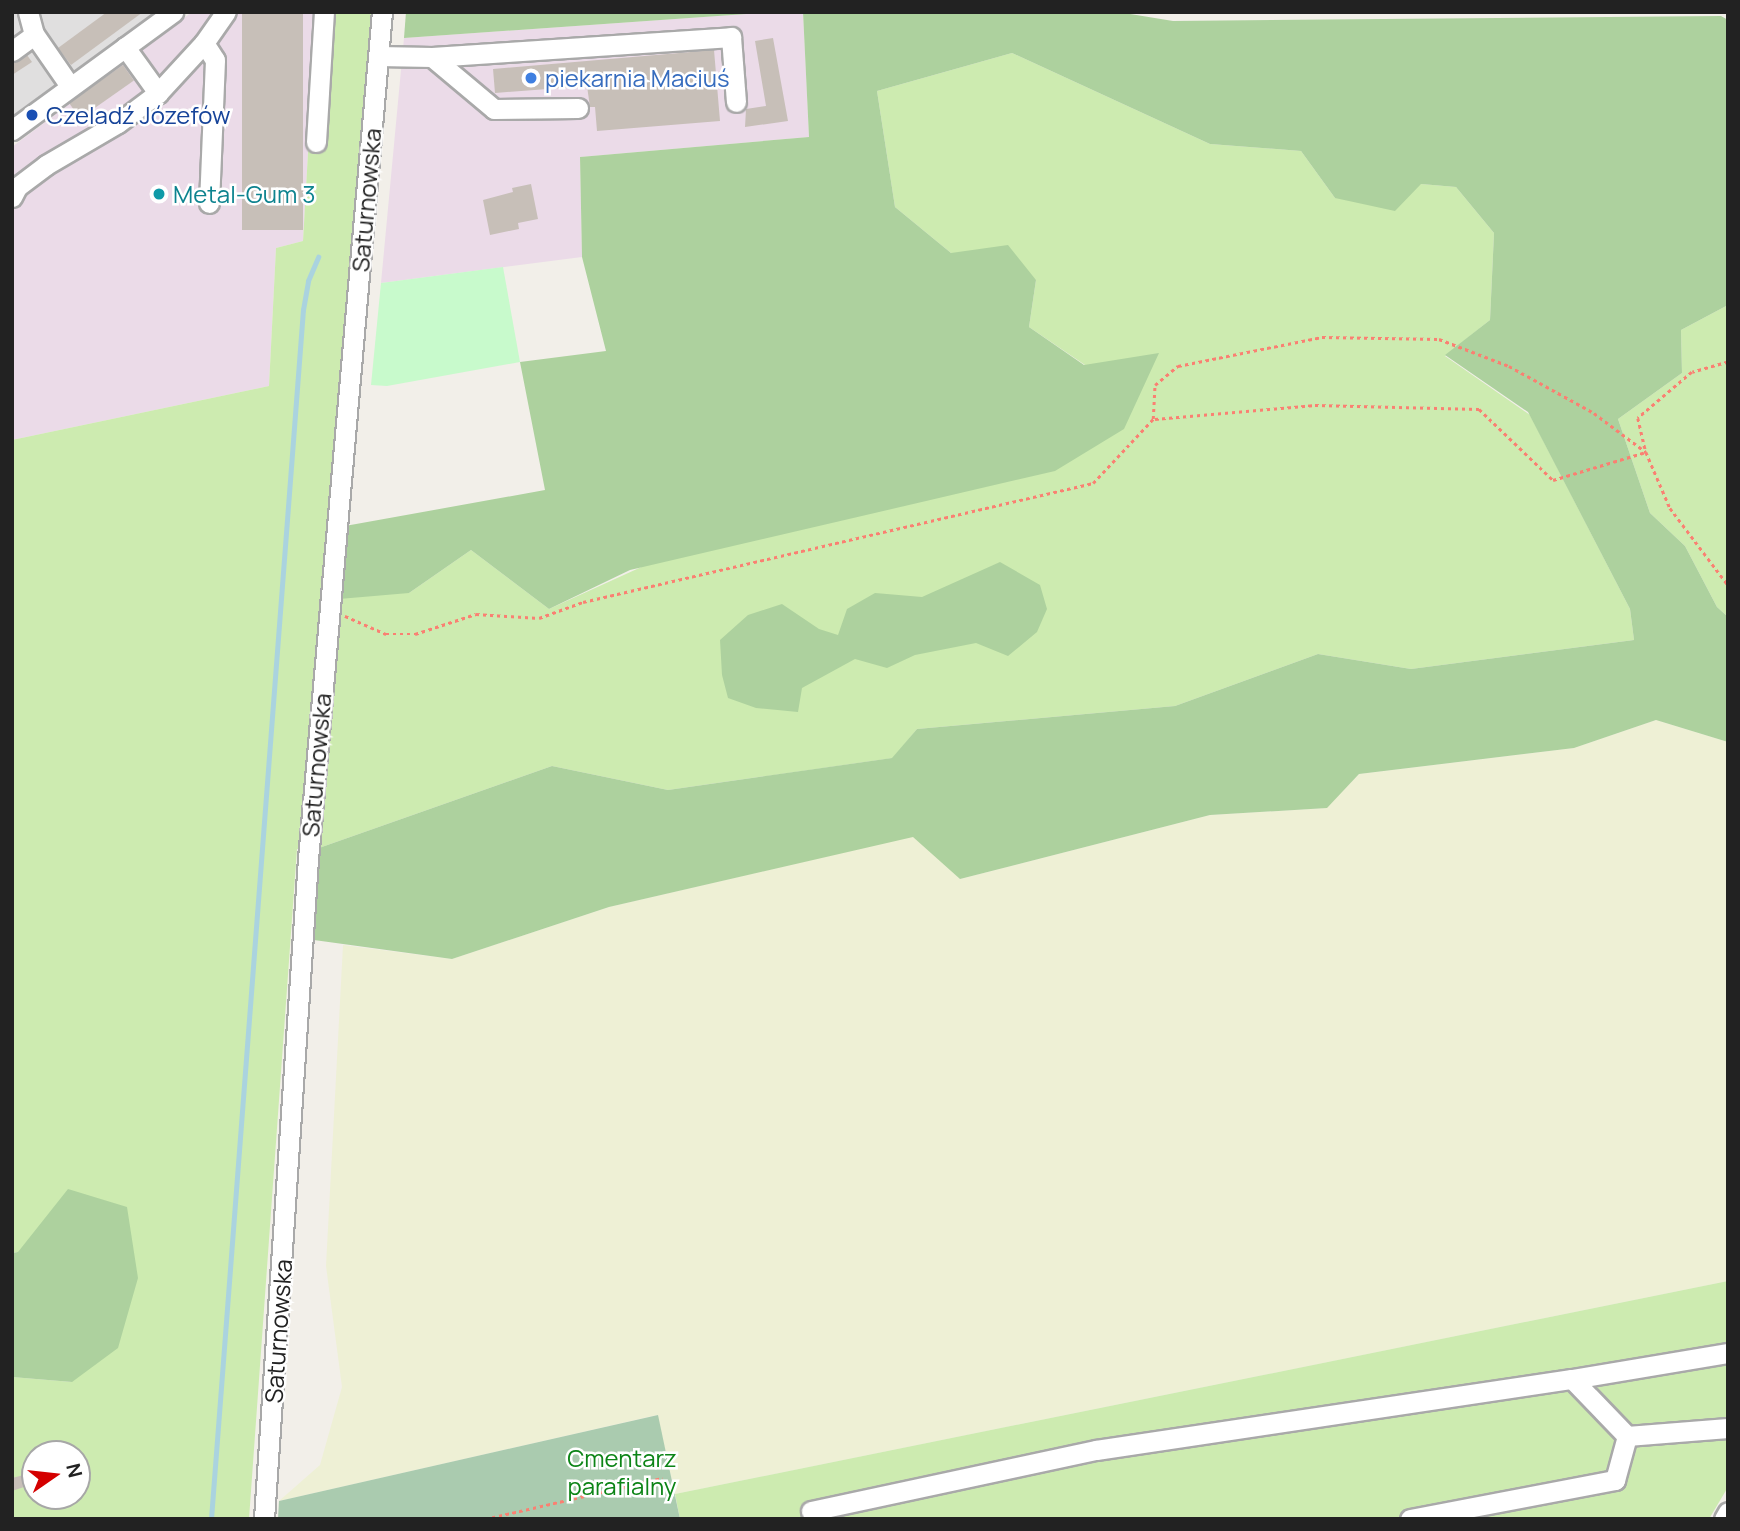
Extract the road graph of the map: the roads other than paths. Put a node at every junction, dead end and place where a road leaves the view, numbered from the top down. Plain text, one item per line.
1 (29, 12) edge
2 (173, 12) edge
3 (226, 12) edge
4 (324, 12) edge
5 (382, 12) edge
6 (34, 35) junction
7 (204, 43) junction
8 (125, 47) junction
9 (12, 51) edge
10 (378, 56) junction
11 (432, 57) junction
12 (70, 86) junction
13 (158, 93) junction
14 (736, 102) dead end
15 (578, 108) dead end
16 (12, 130) edge
17 (316, 142) dead end
18 (12, 197) edge
19 (209, 203) dead end
20 (1728, 1353) edge
21 (1572, 1379) junction
22 (1728, 1428) edge
23 (1627, 1436) junction
24 (811, 1511) dead end
25 (1728, 1512) edge
26 (264, 1519) edge
27 (1410, 1519) edge
28 (1724, 1519) edge

1 - 6 street
2 - 8 street
3 - 7 street
4 - 17 street
5 - 10 street, Saturnowska
6 - 9 street
6 - 12 street
7 - 13 street
7 - 19 street
8 - 12 street
8 - 13 street
10 - 11 street
10 - 26 street, Saturnowska
11 - 14 street
11 - 15 street
12 - 16 street
13 - 18 street
20 - 21 street
21 - 23 street
21 - 24 street
22 - 23 street
23 - 27 street
25 - 28 street

